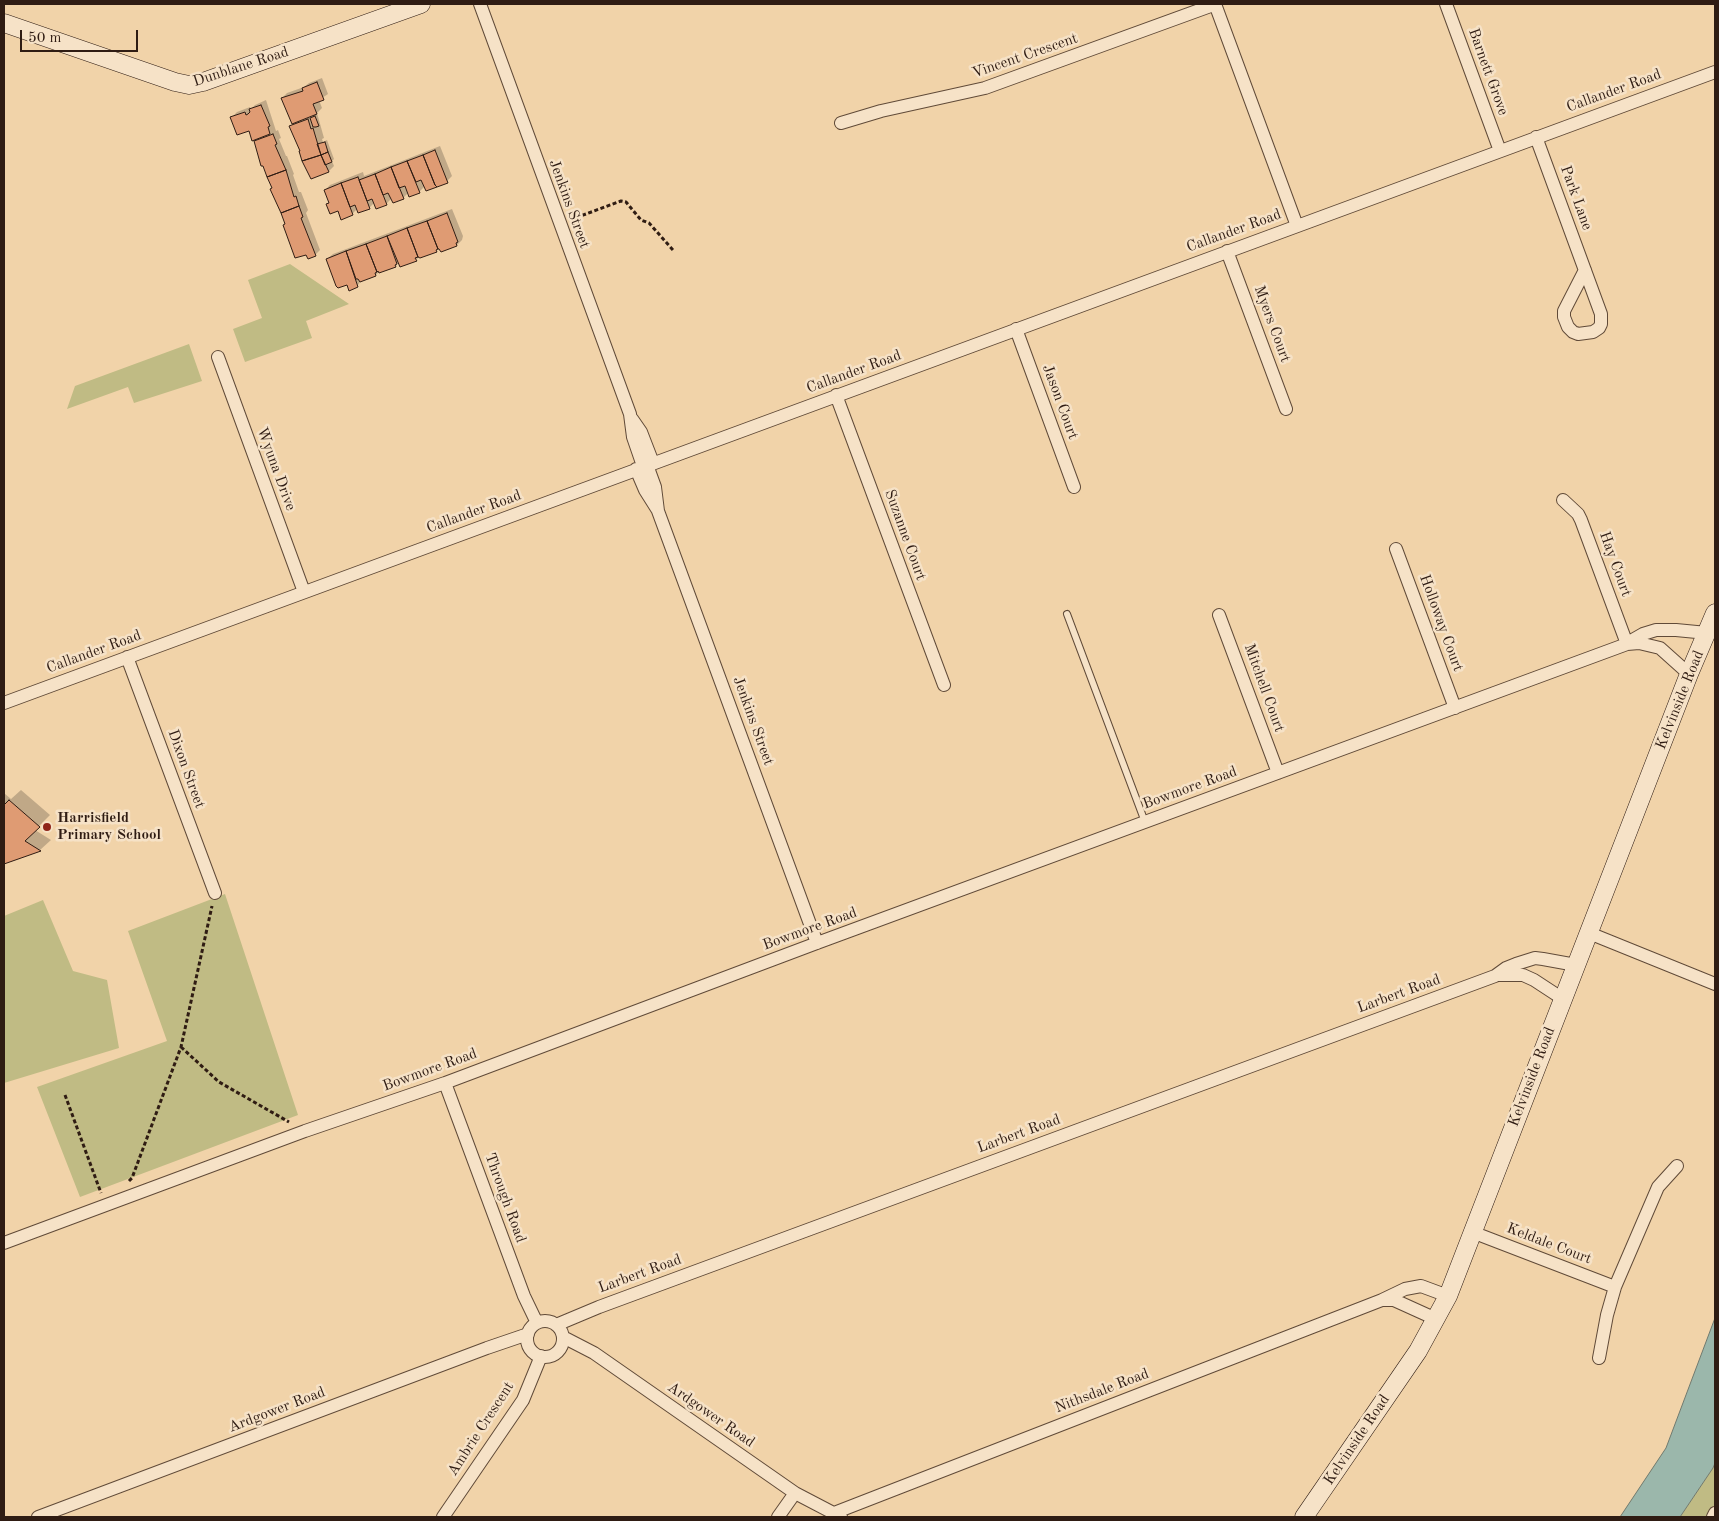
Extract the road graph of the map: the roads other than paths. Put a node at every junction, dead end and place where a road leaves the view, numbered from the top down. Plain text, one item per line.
1 (421, 4) edge
2 (480, 4) edge
3 (1216, 4) edge
4 (1446, 4) edge
5 (4, 22) edge
6 (1715, 72) edge
7 (841, 123) dead end
8 (1536, 137) junction
9 (1500, 151) junction
10 (1297, 226) junction
11 (1227, 251) junction
12 (1585, 270) junction
13 (1016, 329) junction
14 (218, 357) dead end
15 (836, 396) junction
16 (1286, 409) dead end
17 (645, 466) junction
18 (1074, 487) dead end
19 (1563, 500) dead end
20 (1396, 549) dead end
21 (304, 592) junction
22 (1715, 613) edge
23 (1067, 614) dead end
24 (1219, 615) dead end
25 (1707, 633) junction
26 (1627, 644) junction
27 (127, 657) junction
28 (1689, 674) junction
29 (944, 685) dead end
30 (4, 703) edge
31 (1455, 708) junction
32 (1278, 773) junction
33 (1146, 822) junction
34 (214, 893) road end
35 (1589, 934) junction
36 (817, 943) junction
37 (1576, 966) junction
38 (1495, 976) junction
39 (1715, 984) edge
40 (1563, 999) junction
41 (445, 1083) junction
42 (1677, 1166) dead end
43 (1472, 1232) junction
44 (4, 1244) edge
45 (1615, 1287) junction
46 (1448, 1296) junction
47 (1382, 1300) junction
48 (1436, 1320) junction
49 (537, 1323) junction
50 (556, 1325) junction
51 (528, 1334) junction
52 (563, 1337) junction
53 (541, 1356) junction
54 (1599, 1358) dead end
55 (795, 1493) junction
56 (1715, 1513) edge
57 (837, 1515) edge
58 (38, 1517) edge
59 (443, 1517) edge
60 (778, 1517) edge
61 (1304, 1517) edge
62 (1713, 1517) edge

1 - 5 street, Dunblane Road
2 - 17 street, Jenkins Street
3 - 7 street, Vincent Crescent
3 - 10 street, Vincent Crescent
4 - 9 street, Barnett Grove
6 - 8 street, Callander Road
8 - 9 street, Callander Road
8 - 12 street, Park Lane
9 - 10 street, Callander Road
10 - 11 street, Callander Road
11 - 13 street, Callander Road
11 - 16 street, Myers Court
12 - 12 street, Park Lane
13 - 15 street, Callander Road
13 - 18 street, Jason Court
14 - 21 street, Wyuna Drive
15 - 17 street, Callander Road
15 - 29 street, Suzanne Court
17 - 21 street, Callander Road
17 - 36 street, Jenkins Street
19 - 26 street, Hay Court
20 - 31 street, Holloway Court
21 - 27 street, Callander Road
22 - 25 street, Kelvinside Road
23 - 33 lane
24 - 32 street, Mitchell Court
25 - 26 street, Bowmore Road
25 - 28 street, Kelvinside Road
26 - 28 street, Bowmore Road
26 - 31 street, Bowmore Road
27 - 30 street, Callander Road
27 - 34 street, Dixon Street
28 - 35 street, Kelvinside Road
31 - 32 street, Bowmore Road
32 - 33 street, Bowmore Road
33 - 36 street, Bowmore Road
35 - 37 street, Kelvinside Road
35 - 39 street
36 - 41 street, Bowmore Road
37 - 38 street, Larbert Road
37 - 40 street, Kelvinside Road
38 - 40 street, Larbert Road
38 - 50 street, Larbert Road
40 - 43 street, Kelvinside Road
41 - 44 street, Bowmore Road
41 - 49 street, Through Road
42 - 45 street
43 - 45 street, Keldale Court
43 - 46 street, Kelvinside Road
45 - 54 street
46 - 47 street, Nithsdale Road
46 - 48 street, Kelvinside Road
47 - 48 street
47 - 57 street, Nithsdale Road
48 - 61 street, Kelvinside Road
49 - 50 street
49 - 51 street
50 - 52 street
51 - 53 street
51 - 58 street, Ardgower Road
52 - 53 street
52 - 55 street, Ardgower Road
53 - 59 street, Ambrie Crescent
55 - 57 street, Ardgower Road
55 - 60 street
56 - 62 street

